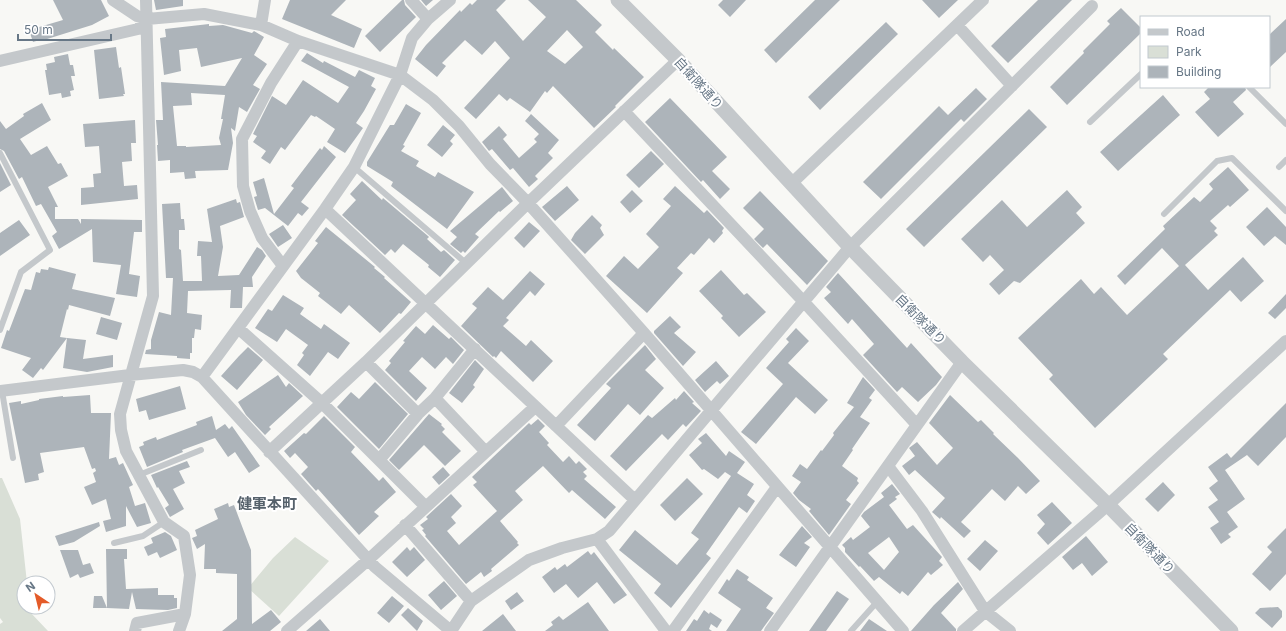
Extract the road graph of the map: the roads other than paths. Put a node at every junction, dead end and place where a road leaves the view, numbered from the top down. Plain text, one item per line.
1 (113, 0) edge
2 (146, 0) edge
3 (265, 0) edge
4 (411, 0) edge
5 (450, 0) edge
6 (618, 0) edge
7 (983, 0) edge
8 (1092, 6) dead end
9 (147, 19) junction
10 (428, 19) junction
11 (957, 25) junction
12 (261, 26) junction
13 (298, 41) junction
14 (678, 60) junction
15 (0, 62) edge
16 (400, 75) junction
17 (1140, 75) edge
18 (1012, 86) junction
19 (1251, 88) edge
20 (624, 111) junction
21 (1090, 122) dead end
22 (1286, 124) edge
23 (0, 155) edge
24 (1286, 160) edge
25 (354, 167) junction
26 (1279, 167) dead end
27 (791, 184) junction
28 (528, 203) junction
29 (324, 209) junction
30 (1286, 211) edge
31 (1164, 214) dead end
32 (850, 247) junction
33 (467, 264) junction
34 (283, 266) junction
35 (804, 302) junction
36 (426, 303) junction
37 (238, 328) junction
38 (0, 330) edge
39 (644, 333) junction
40 (1286, 341) edge
41 (475, 349) junction
42 (366, 362) junction
43 (962, 362) junction
44 (130, 375) junction
45 (202, 377) junction
46 (1, 391) edge
47 (435, 398) junction
48 (322, 403) junction
49 (535, 407) junction
50 (711, 411) junction
51 (418, 414) junction
52 (917, 425) junction
53 (556, 426) junction
54 (201, 450) dead end
55 (269, 452) junction
56 (486, 452) junction
57 (13, 458) dead end
58 (379, 460) junction
59 (888, 466) junction
60 (139, 476) junction
61 (777, 487) junction
62 (635, 500) junction
63 (1108, 505) junction
64 (425, 506) junction
65 (164, 522) junction
66 (405, 525) junction
67 (597, 539) junction
68 (114, 543) dead end
69 (829, 547) junction
70 (368, 560) junction
71 (471, 601) junction
72 (877, 602) junction
73 (985, 611) junction
74 (185, 614) junction
75 (134, 631) edge
76 (178, 631) edge
77 (287, 631) edge
78 (451, 631) edge
79 (666, 631) edge
80 (673, 631) edge
81 (770, 631) edge
82 (851, 631) edge
83 (903, 631) edge
84 (963, 631) edge
85 (1010, 631) edge
86 (1231, 631) edge

1 - 9 street
2 - 9 street
3 - 12 street
4 - 10 street
5 - 10 street
6 - 14 street, 自衛隊通り
7 - 11 street
8 - 18 street
9 - 12 street
9 - 15 street
9 - 44 street
10 - 16 street
11 - 18 street
11 - 27 street
12 - 13 street
13 - 16 street
13 - 34 street
14 - 20 street
14 - 27 street, 自衛隊通り
16 - 25 street
16 - 28 street
17 - 21 lane
18 - 32 street
19 - 22 lane
20 - 28 street
20 - 35 street
23 - 38 lane
24 - 26 lane
25 - 29 street
25 - 33 lane
27 - 32 street, 自衛隊通り
28 - 33 street
28 - 39 street
29 - 34 street
29 - 36 street
30 - 31 lane
32 - 35 street
32 - 43 street, 自衛隊通り
33 - 36 street
34 - 37 street
35 - 50 street
35 - 52 street
36 - 41 street
36 - 42 street
37 - 45 street
37 - 48 street
39 - 50 street
39 - 53 street
40 - 63 street
41 - 47 street
41 - 49 street
42 - 48 street
42 - 51 street
43 - 52 street
43 - 63 street, 自衛隊通り
44 - 45 street
44 - 46 street
44 - 60 street
45 - 55 street
46 - 57 lane
47 - 51 street
47 - 56 street
48 - 55 street
48 - 58 street
49 - 53 street
49 - 56 street
50 - 61 street
50 - 62 street
51 - 58 street
52 - 59 street
53 - 62 street
54 - 60 lane
55 - 70 street
56 - 64 street
58 - 64 street
59 - 69 street
59 - 73 street
60 - 65 street
61 - 69 street
61 - 80 street
62 - 67 street
63 - 73 street
63 - 86 street, 自衛隊通り
64 - 66 street
65 - 68 lane
65 - 74 street
66 - 70 street
66 - 71 street
67 - 71 street
67 - 79 street
69 - 72 street
69 - 81 street
70 - 77 street
70 - 78 street
71 - 78 street
72 - 82 lane
72 - 83 street
73 - 84 street
73 - 85 street
74 - 75 street
74 - 76 street

